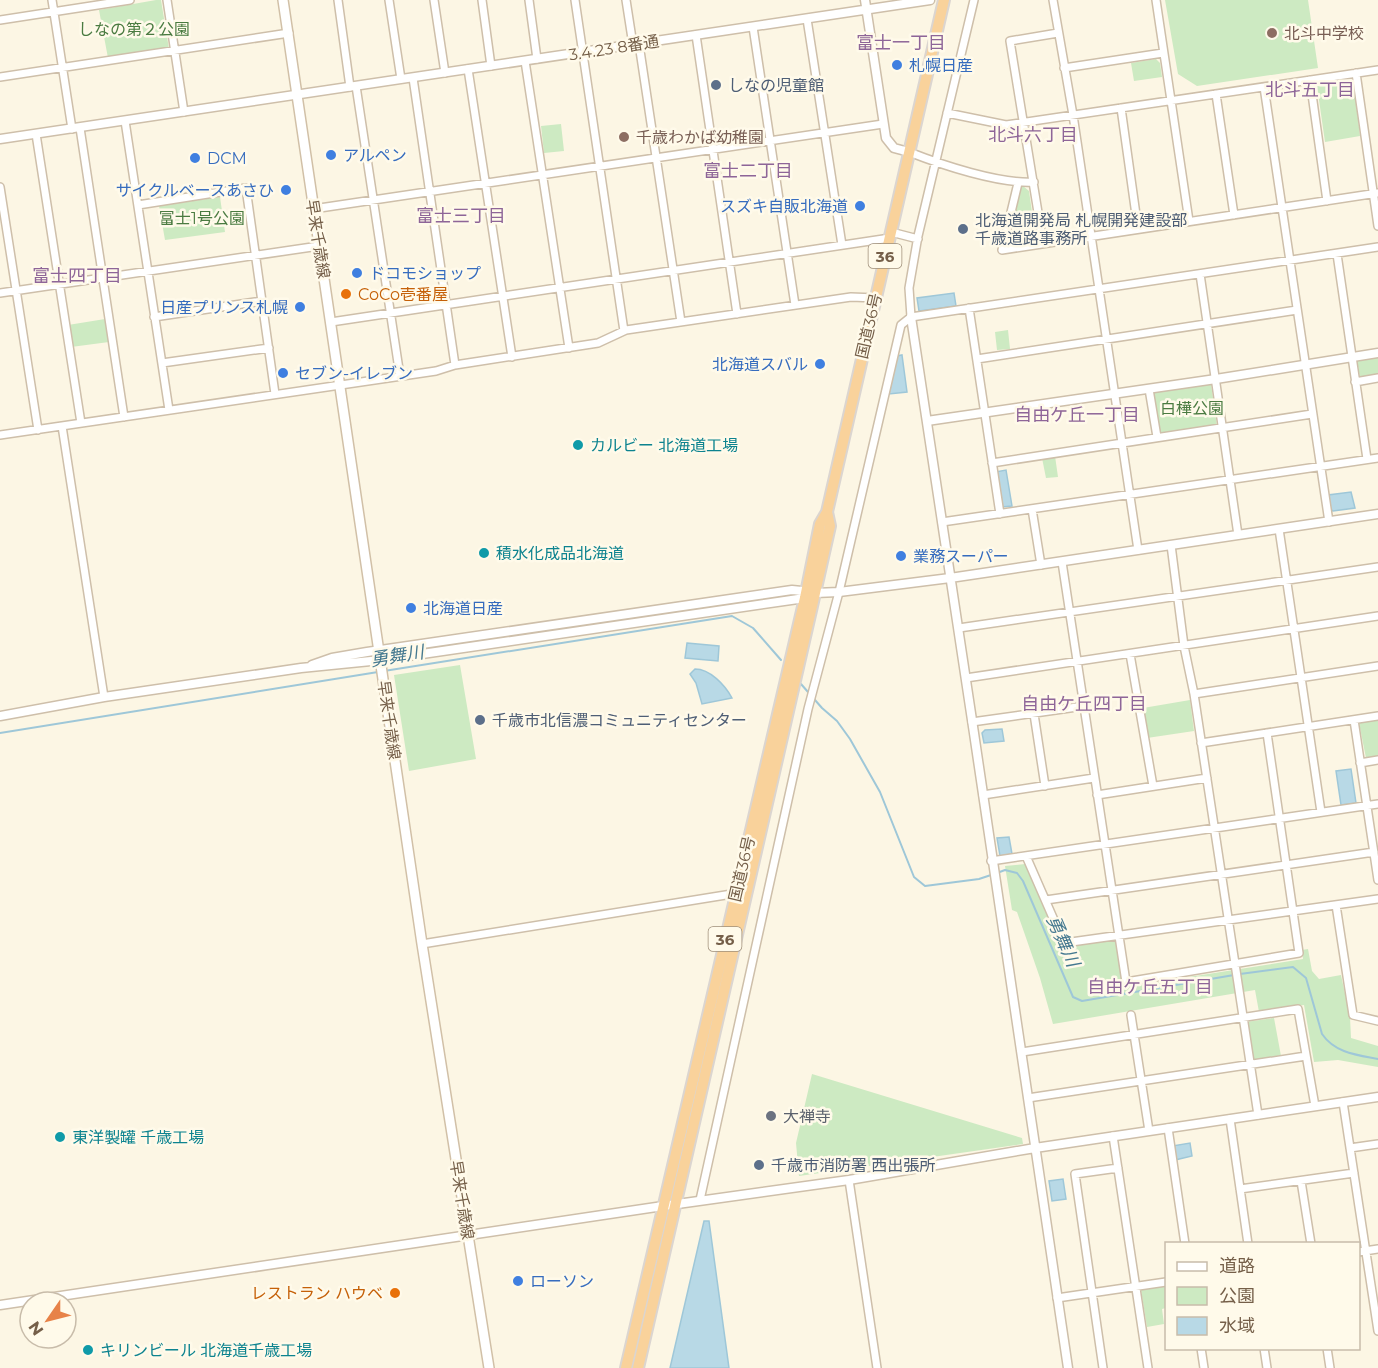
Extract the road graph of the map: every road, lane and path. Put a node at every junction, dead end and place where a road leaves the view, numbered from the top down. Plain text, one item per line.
1 (52, 0) edge
2 (130, 0) edge
3 (167, 0) edge
4 (283, 0) edge
5 (338, 0) edge
6 (389, 0) edge
7 (434, 0) edge
8 (482, 0) edge
9 (529, 0) edge
10 (575, 0) edge
11 (626, 0) edge
12 (930, 0) edge
13 (944, 0) edge
14 (974, 0) edge
15 (1053, 0) edge
16 (1156, 0) edge
17 (866, 4) edge
18 (54, 11) junction
19 (807, 19) junction
20 (0, 20) edge
21 (753, 27) junction
22 (289, 33) junction
23 (1058, 33) junction
24 (696, 35) junction
25 (636, 44) junction
26 (175, 52) junction
27 (582, 52) junction
28 (1163, 53) junction
29 (537, 59) junction
30 (525, 61) junction
31 (491, 66) junction
32 (62, 68) junction
33 (1064, 68) junction
34 (468, 69) junction
35 (1378, 70) edge
36 (445, 73) junction
37 (1356, 73) junction
38 (0, 77) edge
39 (413, 78) junction
40 (401, 79) junction
41 (1310, 80) junction
42 (353, 87) junction
43 (1264, 87) junction
44 (1216, 94) junction
45 (297, 95) junction
46 (1170, 101) junction
47 (1121, 108) junction
48 (184, 112) junction
49 (947, 113) junction
50 (1073, 115) junction
51 (125, 121) junction
52 (1024, 122) junction
53 (883, 124) junction
54 (76, 128) junction
55 (824, 132) junction
56 (36, 134) junction
57 (0, 139) edge
58 (769, 141) junction
59 (712, 149) junction
60 (909, 152) junction
61 (656, 158) junction
62 (935, 162) junction
63 (600, 166) junction
64 (543, 174) junction
65 (1034, 182) junction
66 (486, 183) junction
67 (1018, 183) junction
68 (0, 187) edge
69 (430, 191) junction
70 (1376, 194) edge
71 (374, 200) junction
72 (1327, 201) junction
73 (138, 205) junction
74 (1281, 208) junction
75 (313, 209) junction
76 (1234, 215) junction
77 (1190, 221) junction
78 (1378, 226) edge
79 (1138, 229) junction
80 (890, 235) junction
81 (1091, 236) junction
82 (918, 239) junction
83 (1043, 243) junction
84 (842, 245) junction
85 (319, 246) junction
86 (1378, 247) edge
87 (786, 254) junction
88 (1337, 254) junction
89 (256, 255) junction
90 (1289, 261) junction
91 (729, 262) junction
92 (673, 271) junction
93 (147, 272) junction
94 (1200, 274) junction
95 (102, 278) junction
96 (616, 279) junction
97 (59, 285) junction
98 (561, 287) junction
99 (1098, 289) junction
100 (15, 291) junction
101 (0, 293) edge
102 (503, 296) junction
103 (876, 298) junction
104 (262, 301) junction
105 (447, 304) junction
106 (795, 305) junction
107 (969, 308) junction
108 (1297, 310) junction
109 (391, 313) junction
110 (737, 314) junction
111 (154, 317) junction
112 (911, 317) junction
113 (331, 322) junction
114 (681, 322) junction
115 (1208, 324) junction
116 (624, 331) junction
117 (1106, 339) junction
118 (269, 348) junction
119 (569, 348) junction
120 (1378, 353) edge
121 (512, 357) junction
122 (1351, 357) junction
123 (977, 359) junction
124 (162, 363) junction
125 (455, 365) junction
126 (1305, 366) junction
127 (400, 376) junction
128 (1378, 378) edge
129 (1216, 379) junction
130 (1355, 382) junction
131 (339, 384) junction
132 (1149, 389) junction
133 (275, 394) junction
134 (1114, 394) junction
135 (169, 410) junction
136 (985, 412) junction
137 (1312, 414) junction
138 (124, 417) junction
139 (927, 421) junction
140 (81, 423) junction
141 (62, 426) junction
142 (1222, 428) junction
143 (38, 430) junction
144 (0, 435) edge
145 (1157, 437) junction
146 (1122, 442) junction
147 (1378, 458) edge
148 (1367, 459) junction
149 (992, 462) junction
150 (1320, 466) junction
151 (1230, 480) junction
152 (1129, 494) junction
153 (1032, 509) junction
154 (1000, 514) junction
155 (1378, 514) edge
156 (942, 522) junction
157 (1329, 522) junction
158 (1279, 529) junction
159 (1238, 535) junction
160 (1171, 545) junction
161 (1138, 550) junction
162 (1062, 562) junction
163 (1041, 565) junction
164 (1378, 567) edge
165 (950, 578) junction
166 (1286, 580) junction
167 (839, 592) junction
168 (809, 594) junction
169 (1178, 596) junction
170 (1070, 612) junction
171 (1378, 616) edge
172 (959, 628) junction
173 (1293, 629) junction
174 (1184, 646) junction
175 (1130, 654) junction
176 (1077, 662) junction
177 (381, 664) junction
178 (1378, 666) edge
179 (966, 678) junction
180 (1299, 678) junction
181 (1194, 694) junction
182 (104, 697) junction
183 (1084, 706) junction
184 (1034, 714) junction
185 (0, 716) edge
186 (1378, 716) edge
187 (1354, 720) junction
188 (972, 722) junction
189 (1308, 727) junction
190 (1267, 733) junction
191 (1201, 743) junction
192 (1378, 760) edge
193 (1360, 763) junction
194 (1094, 778) junction
195 (1207, 778) junction
196 (1045, 786) junction
197 (1153, 786) junction
198 (983, 795) junction
199 (1097, 795) junction
200 (1378, 804) edge
201 (1367, 805) junction
202 (1321, 812) junction
203 (1279, 818) junction
204 (1214, 828) junction
205 (1104, 844) junction
206 (1374, 852) junction
207 (1026, 856) junction
208 (992, 864) junction
209 (1286, 865) junction
210 (1221, 874) junction
211 (1378, 880) edge
212 (1111, 890) junction
213 (741, 895) junction
214 (1378, 899) edge
215 (1046, 900) junction
216 (1336, 905) junction
217 (1293, 912) junction
218 (1227, 920) junction
219 (1119, 936) junction
220 (422, 944) junction
221 (1234, 966) junction
222 (1131, 1015) dead end
223 (1243, 1019) junction
224 (1378, 1021) edge
225 (1134, 1035) junction
226 (1022, 1052) junction
227 (1306, 1056) junction
228 (1250, 1064) junction
229 (1141, 1081) junction
230 (1378, 1097) edge
231 (1028, 1098) junction
232 (1343, 1102) junction
233 (1315, 1106) junction
234 (1258, 1115) junction
235 (1230, 1119) junction
236 (1168, 1128) junction
237 (1149, 1131) junction
238 (1113, 1136) junction
239 (1378, 1144) edge
240 (1035, 1148) junction
241 (1350, 1148) junction
242 (1118, 1168) junction
243 (1354, 1173) junction
244 (849, 1180) junction
245 (1301, 1181) junction
246 (1240, 1190) junction
247 (700, 1200) junction
248 (676, 1204) junction
249 (663, 1206) junction
250 (468, 1235) junction
251 (1185, 1242) edge
252 (1248, 1242) edge
253 (1311, 1242) edge
254 (1378, 1249) edge
255 (1362, 1251) edge
256 (1165, 1281) edge
257 (1136, 1286) junction
258 (1092, 1293) junction
259 (1057, 1298) junction
260 (0, 1305) edge
261 (1378, 1331) edge
262 (1201, 1350) edge
263 (1264, 1350) edge
264 (1327, 1350) edge
265 (489, 1368) edge
266 (626, 1368) edge
267 (638, 1368) edge
268 (877, 1368) edge
269 (1068, 1368) edge
270 (1103, 1368) edge
271 (1148, 1368) edge
272 (1204, 1368) edge
273 (1267, 1368) edge
274 (1330, 1368) edge

1 - 18 street
2 - 18 street
3 - 26 street
4 - 22 main road, 早来千歳線
5 - 42 street
6 - 40 street
7 - 36 street
8 - 31 street
9 - 29 street
10 - 27 street
11 - 25 street
12 - 17 street, 3.4.23 8番通
13 - 60 highway, 国道36号 / 36
14 - 49 street
15 - 23 street
16 - 28 street
17 - 19 street, 3.4.23 8番通
17 - 53 street
18 - 20 street
18 - 32 street
19 - 21 street, 3.4.23 8番通
19 - 55 street
21 - 24 street, 3.4.23 8番通
21 - 58 street
22 - 26 street
22 - 45 main road, 早来千歳線
23 - 33 street
23 - 52 street
24 - 25 street, 3.4.23 8番通
24 - 59 street
25 - 27 street, 3.4.23 8番通
25 - 61 street
26 - 32 street
26 - 48 street
27 - 29 street, 3.4.23 8番通
27 - 63 street
28 - 33 street
28 - 46 street
29 - 30 street, 3.4.23 8番通
30 - 31 street, 3.4.23 8番通
30 - 64 street
31 - 34 street, 3.4.23 8番通
32 - 38 street
32 - 54 street
33 - 50 street
34 - 36 street, 3.4.23 8番通
34 - 66 street
35 - 37 street
36 - 39 street, 3.4.23 8番通
37 - 41 street
37 - 70 street
39 - 40 street, 3.4.23 8番通
39 - 69 street
40 - 42 street, 3.4.23 8番通
41 - 43 street
41 - 72 street
42 - 45 street, 3.4.23 8番通
42 - 71 street
43 - 44 street
43 - 74 street
44 - 46 street
44 - 76 street
45 - 48 street, 3.4.23 8番通
45 - 75 main road, 早来千歳線
46 - 47 street
46 - 77 street
47 - 50 street
47 - 79 street
48 - 51 street, 3.4.23 8番通
49 - 52 street
49 - 62 street
50 - 52 street
50 - 81 street
51 - 54 street, 3.4.23 8番通
51 - 73 street
52 - 65 street
53 - 55 street
53 - 60 street
54 - 56 street, 3.4.23 8番通
54 - 95 street
55 - 58 street
55 - 84 street
56 - 57 street, 3.4.23 8番通
56 - 97 street
58 - 59 street
58 - 87 street
59 - 61 street
59 - 91 street
60 - 62 street
60 - 80 highway, 国道36号 / 36
61 - 63 street
61 - 92 street
62 - 67 street
62 - 82 street
63 - 64 street
63 - 96 street
64 - 66 street
64 - 98 street
65 - 67 street
65 - 83 street
66 - 69 street
66 - 102 street
67 - 83 street
68 - 100 street
69 - 71 street
69 - 105 street
70 - 72 street
70 - 78 street
71 - 75 street
71 - 109 street
72 - 74 street
73 - 89 street
73 - 93 street
74 - 76 street
74 - 90 street
75 - 85 main road, 早来千歳線
76 - 77 street
77 - 79 street
79 - 81 street
80 - 82 street
80 - 84 street
80 - 103 highway, 国道36号 / 36
81 - 83 street
81 - 99 street
82 - 112 street
84 - 87 street
85 - 89 street
85 - 113 main road, 早来千歳線
86 - 88 street
87 - 91 street
87 - 106 street
88 - 90 street
88 - 122 street
89 - 93 street
89 - 104 street
90 - 94 street
90 - 108 street
91 - 92 street
91 - 110 street
92 - 96 street
92 - 114 street
93 - 95 street
93 - 111 street
94 - 99 street
94 - 115 street
95 - 97 street
95 - 138 street
96 - 98 street
96 - 116 street
97 - 100 street
97 - 140 street
98 - 102 street
98 - 119 street
99 - 107 street
99 - 117 street
100 - 101 street
100 - 143 street
102 - 105 street
102 - 121 street
103 - 106 street
103 - 168 highway, 国道36号 / 36
104 - 111 street
104 - 118 street
105 - 109 street
105 - 125 street
106 - 110 street
107 - 112 street
107 - 123 street
108 - 115 street
108 - 126 street
109 - 113 street
109 - 127 street
110 - 114 street
111 - 124 street
112 - 139 street
112 - 167 street
113 - 131 main road, 早来千歳線
114 - 116 street
115 - 117 street
115 - 129 street
116 - 119 street
117 - 123 street
117 - 134 street
118 - 124 street
118 - 133 street
119 - 121 street
120 - 122 street
121 - 125 street
122 - 126 street
122 - 130 street
123 - 136 street
124 - 135 street
125 - 127 street
126 - 129 street
126 - 137 street
127 - 131 street
128 - 130 street
129 - 132 street
129 - 142 street
130 - 148 street
131 - 133 street
131 - 177 main road, 早来千歳線
132 - 134 street
132 - 145 street
133 - 135 street
134 - 136 street
134 - 146 street
135 - 138 street
136 - 139 street
136 - 149 street
137 - 142 street
137 - 150 street
138 - 140 street
139 - 156 street
140 - 141 street
141 - 143 street
141 - 182 street
142 - 145 street
142 - 151 street
143 - 144 street
145 - 146 street
146 - 149 street
146 - 152 street
147 - 148 street
148 - 150 street
149 - 154 street
150 - 151 street
150 - 157 street
151 - 152 street
151 - 159 street
152 - 153 street
152 - 161 street
153 - 154 street
153 - 163 street
154 - 156 street
155 - 157 street
156 - 165 street
157 - 158 street
158 - 159 street
158 - 166 street
159 - 160 street
160 - 161 street
160 - 169 street
161 - 162 street
162 - 163 street
162 - 170 street
163 - 165 street
164 - 166 street
165 - 167 street
165 - 172 street
166 - 169 street
166 - 173 street
167 - 168 street
167 - 247 street
168 - 177 street
168 - 213 highway, 国道36号 / 36
169 - 170 street
169 - 174 street
170 - 172 street
170 - 176 street
171 - 173 street
172 - 179 street
173 - 174 street
173 - 180 street
174 - 175 street
174 - 181 street
175 - 176 street
175 - 197 street
176 - 179 street
176 - 183 street
177 - 182 street
177 - 220 main road, 早来千歳線
178 - 180 street
179 - 188 street
180 - 181 street
180 - 189 street
181 - 191 street
182 - 185 street
183 - 184 street
183 - 194 street
184 - 188 street
184 - 196 street
186 - 187 street
187 - 189 street
187 - 193 street
188 - 198 street
189 - 190 street
189 - 202 street
190 - 191 street
190 - 203 street
191 - 195 street
192 - 193 street
193 - 201 street
194 - 196 street
194 - 199 street
195 - 197 street
195 - 204 street
196 - 198 street
197 - 199 street
198 - 208 street
199 - 205 street
200 - 201 street
201 - 202 street
201 - 206 street
202 - 203 street
203 - 204 street
203 - 209 street
204 - 205 street
204 - 210 street
205 - 207 street
205 - 212 street
206 - 209 street
206 - 211 street
207 - 208 street
207 - 215 street
208 - 226 street
209 - 210 street
209 - 217 street
210 - 212 street
210 - 218 street
212 - 215 street
212 - 219 street
213 - 220 street
213 - 248 highway, 国道36号 / 36
213 - 249 highway, 国道36号 / 36
214 - 216 street
215 - 219 street
216 - 217 street
216 - 224 street
217 - 218 street
217 - 221 street
218 - 219 street
218 - 221 street
219 - 221 street
220 - 250 main road, 早来千歳線
221 - 223 street
222 - 225 street
223 - 225 street
223 - 227 street
223 - 228 street
225 - 226 street
225 - 229 street
226 - 231 street
227 - 228 street
227 - 233 street
228 - 229 street
228 - 234 street
229 - 231 street
229 - 237 street
230 - 232 street
231 - 240 street
232 - 233 street
232 - 241 street
233 - 234 street
234 - 235 street
235 - 236 street
235 - 246 street
236 - 237 street
236 - 251 street
237 - 238 street
238 - 240 street
238 - 242 street
239 - 241 street
240 - 244 street
240 - 259 street
241 - 243 street
242 - 257 street
242 - 258 street
243 - 245 street
243 - 255 street
244 - 247 street
244 - 268 street
245 - 246 street
245 - 253 street
246 - 252 street
247 - 248 street
248 - 249 street
248 - 267 highway, 国道36号 / 36
249 - 250 street
249 - 266 highway, 国道36号 / 36
250 - 260 street
250 - 265 main road, 早来千歳線
254 - 255 street
255 - 261 street
256 - 257 street
257 - 258 street
257 - 271 street
258 - 259 street
258 - 270 street
259 - 269 street
262 - 272 street
263 - 273 street
264 - 274 street

